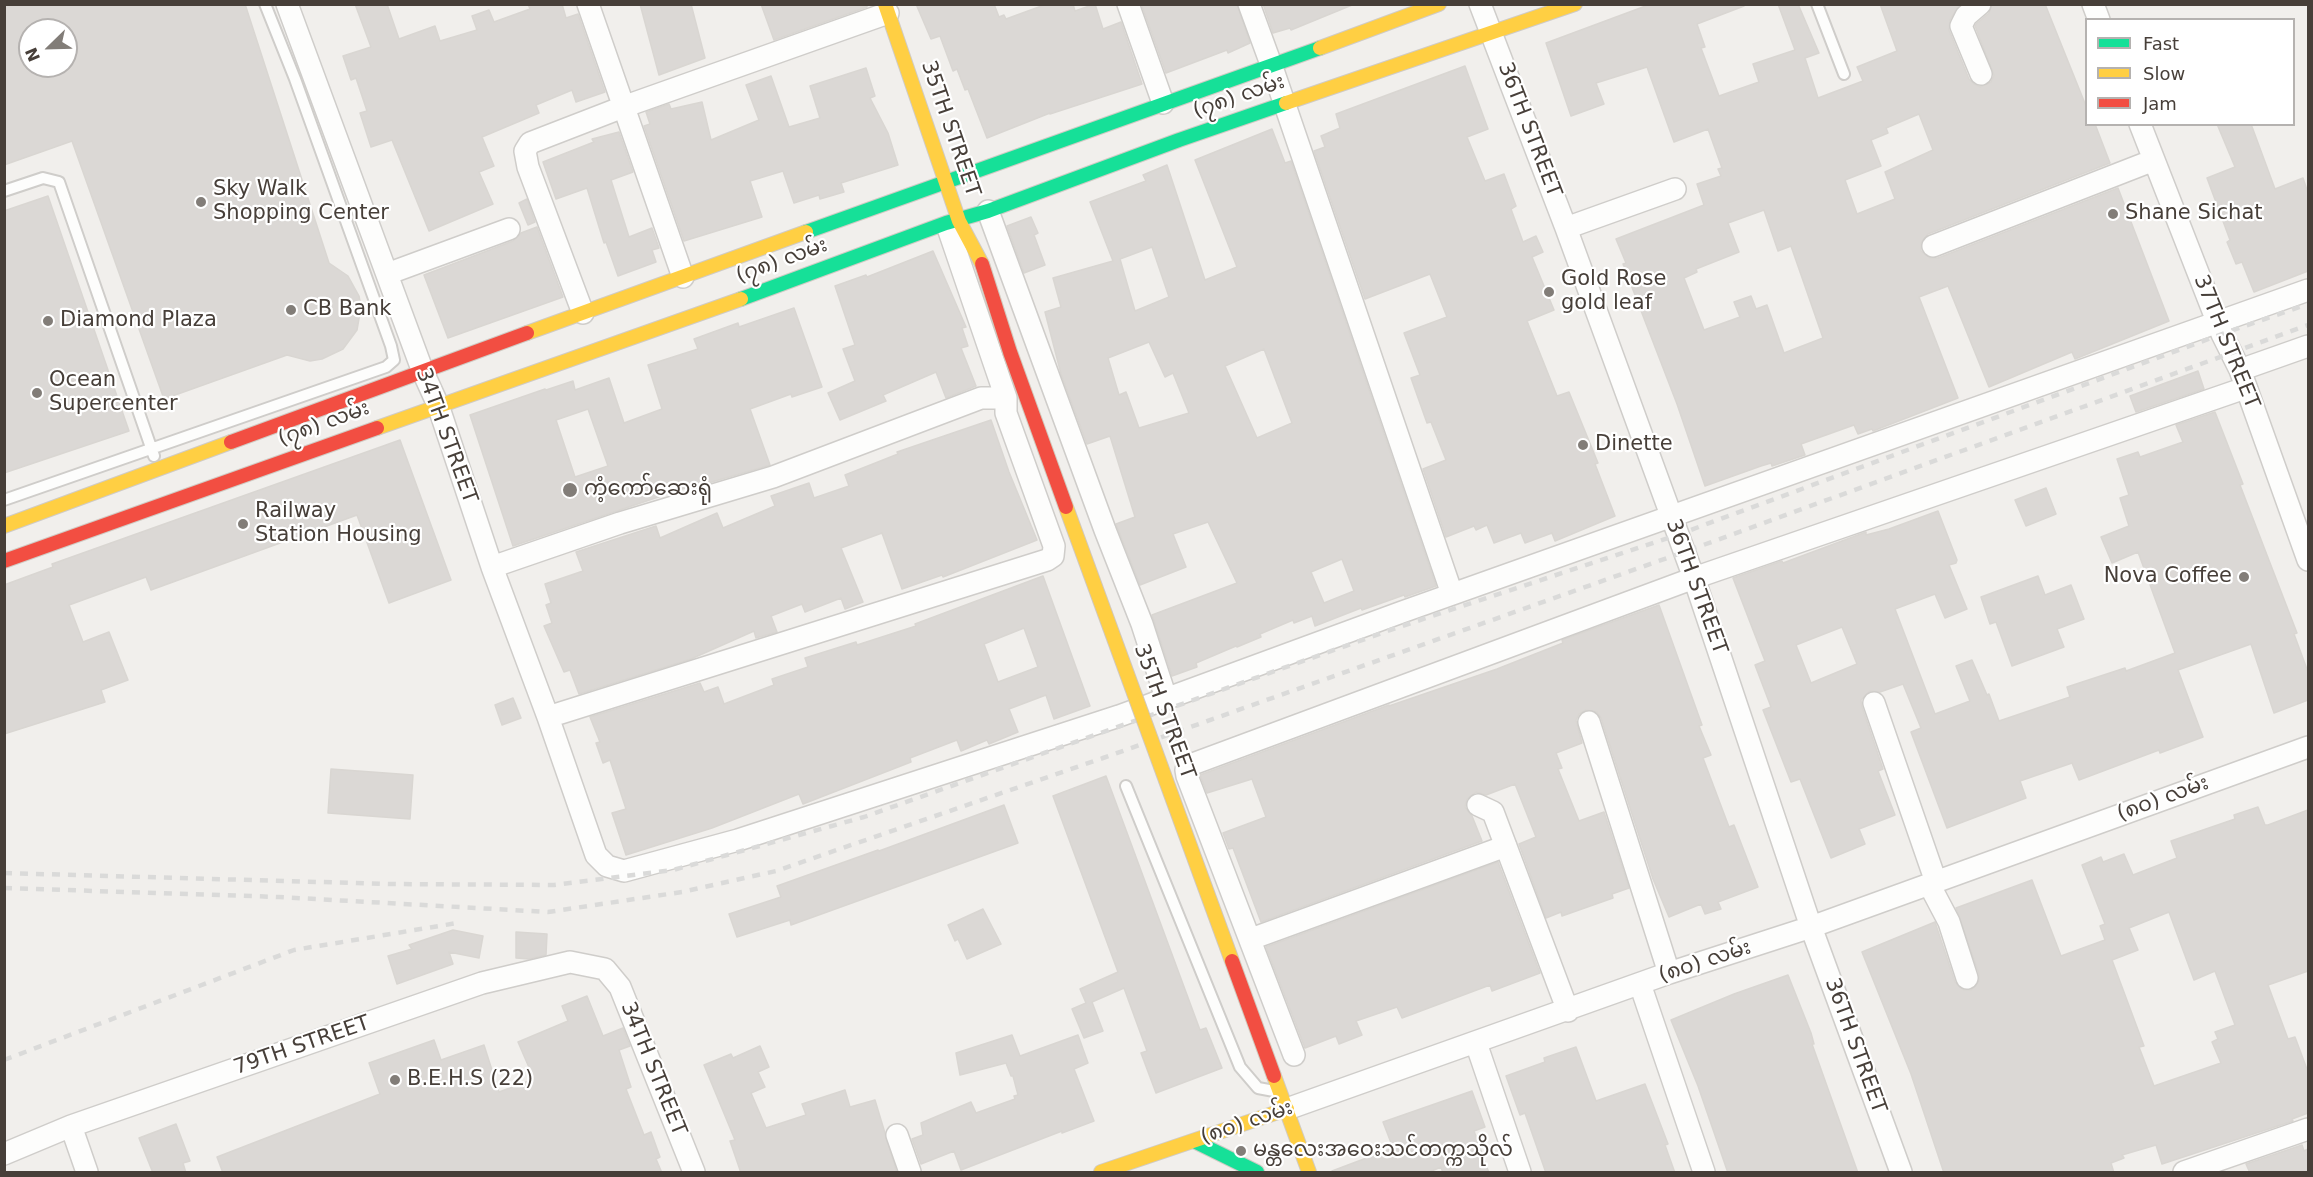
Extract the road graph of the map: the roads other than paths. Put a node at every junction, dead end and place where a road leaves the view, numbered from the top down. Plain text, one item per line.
1 (265, 4) edge
2 (287, 4) edge
3 (588, 4) edge
4 (1128, 4) edge
5 (1249, 4) edge
6 (1439, 4) edge
7 (1480, 4) edge
8 (1575, 4) edge
9 (1817, 4) edge
10 (1980, 4) edge
11 (886, 9) edge
12 (1492, 31) junction
13 (1272, 67) junction
14 (1981, 74) dead end
15 (1844, 75) dead end
16 (295, 79) junction
17 (316, 83) junction
18 (1163, 103) junction
19 (1284, 103) junction
20 (623, 107) junction
21 (2141, 126) edge
22 (2154, 159) junction
23 (946, 181) junction
24 (1675, 189) dead end
25 (4, 191) edge
26 (979, 210) junction
27 (953, 222) junction
28 (1566, 228) junction
29 (509, 229) dead end
30 (1933, 246) dead end
31 (982, 264) junction
32 (387, 274) junction
33 (682, 277) junction
34 (2308, 290) edge
35 (583, 313) junction
36 (2218, 322) junction
37 (2308, 346) edge
38 (423, 372) junction
39 (2242, 379) junction
40 (1006, 398) junction
41 (438, 405) junction
42 (152, 449) junction
43 (235, 460) junction
44 (165, 485) junction
45 (4, 501) edge
46 (1671, 518) junction
47 (4, 526) edge
48 (2308, 560) edge
49 (4, 561) edge
50 (492, 567) junction
51 (1694, 578) junction
52 (1452, 594) junction
53 (1166, 698) junction
54 (1874, 703) dead end
55 (548, 717) junction
56 (1589, 722) dead end
57 (2308, 747) edge
58 (1126, 786) dead end
59 (1478, 805) dead end
60 (1506, 846) junction
61 (1933, 883) junction
62 (1811, 927) junction
63 (1251, 939) junction
64 (605, 969) joint
65 (1669, 974) junction
66 (1967, 978) dead end
67 (1640, 984) junction
68 (1568, 1011) junction
69 (1476, 1043) junction
70 (1294, 1055) dead end
71 (1284, 1101) junction
72 (71, 1126) junction
73 (2308, 1129) edge
74 (897, 1135) dead end
75 (1194, 1141) junction
76 (4, 1154) edge
77 (1105, 1172) edge
78 (87, 1173) edge
79 (694, 1173) edge
80 (910, 1173) edge
81 (1257, 1173) edge
82 (1309, 1173) edge
83 (1520, 1173) edge
84 (1704, 1173) edge
85 (1901, 1173) edge
86 (2184, 1173) edge

1 - 16 lane
2 - 17 street, 34TH STREET
3 - 20 street
4 - 18 street
5 - 13 street
6 - 13 main road, (၇၈) လမ်း
7 - 12 street, 36TH STREET
8 - 12 main road, (၇၈) လမ်း
9 - 15 lane
10 - 14 street
11 - 20 street
11 - 23 main road, 35TH STREET
12 - 19 main road, (၇၈) လမ်း
12 - 28 street, 36TH STREET
13 - 18 main road, (၇၈) လမ်း
13 - 19 street
16 - 17 lane
16 - 42 lane
17 - 32 street, 34TH STREET
18 - 23 main road, (၇၈) လမ်း
19 - 26 main road, (၇၈) လမ်း
19 - 52 street
20 - 33 street
20 - 35 street
21 - 22 street, 37TH STREET
22 - 30 street
22 - 36 street, 37TH STREET
23 - 27 main road, 35TH STREET
23 - 33 main road, (၇၈) လမ်း
24 - 28 street
25 - 42 lane
26 - 27 main road, (၇၈) လမ်း
26 - 31 main road, 35TH STREET
26 - 53 street
27 - 31 main road, 35TH STREET
27 - 40 street
27 - 41 main road, (၇၈) လမ်း
28 - 46 street, 36TH STREET
29 - 32 street
31 - 71 main road, 35TH STREET, bridge
32 - 38 street, 34TH STREET
33 - 35 main road, (၇၈) လမ်း
34 - 36 street
35 - 38 main road, (၇၈) လမ်း
36 - 39 street, 37TH STREET
36 - 46 street
37 - 39 street
38 - 41 street, 34TH STREET
38 - 43 main road, (၇၈) လမ်း
39 - 48 street, 37TH STREET
39 - 51 street
40 - 50 street
40 - 55 street
41 - 43 main road, (၇၈) လမ်း
41 - 50 street, 34TH STREET
42 - 44 lane
42 - 45 lane
43 - 44 main road, (၇၈) လမ်း
43 - 44 main road, (၇၈) လမ်း
44 - 47 main road, (၇၈) လမ်း
44 - 49 main road, (၇၈) လမ်း
46 - 51 street, 36TH STREET
46 - 52 street
50 - 55 street, 34TH STREET
51 - 62 street, 36TH STREET
51 - 63 street
52 - 53 street
53 - 55 street, 34TH STREET
54 - 61 street
56 - 65 street
57 - 61 street, (၈၀) လမ်း
58 - 71 lane
59 - 60 street
60 - 63 street
60 - 68 street
61 - 62 street, (၈၀) လမ်း
61 - 66 street
62 - 65 street, (၈၀) လမ်း
62 - 85 street, 36TH STREET
63 - 70 street
64 - 72 street, 79TH STREET
64 - 79 street, 34TH STREET
65 - 67 street, (၈၀) လမ်း
67 - 68 street, (၈၀) လမ်း
67 - 84 street
68 - 69 street, (၈၀) လမ်း
69 - 71 street, (၈၀) လမ်း
69 - 83 street
71 - 75 main road, (၈၀) လမ်း
71 - 82 main road, 35TH STREET
72 - 76 street, 79TH STREET
72 - 78 street
73 - 86 street
74 - 80 street
75 - 77 main road, (၈၀) လမ်း
75 - 81 main road

